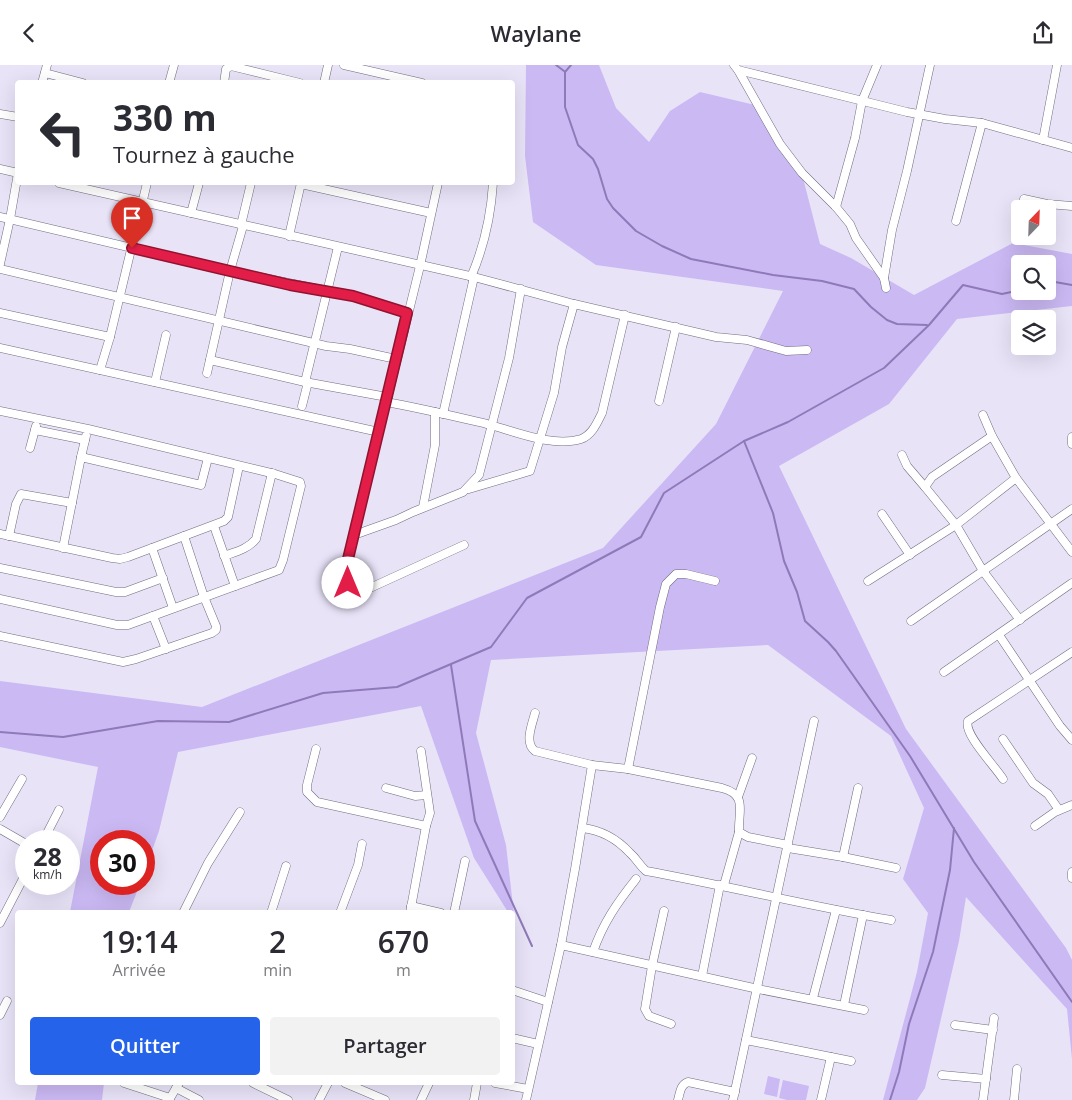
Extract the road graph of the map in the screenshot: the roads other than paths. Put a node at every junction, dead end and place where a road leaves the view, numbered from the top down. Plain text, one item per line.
1 (174, 65) edge
2 (328, 65) edge
3 (344, 65) edge
4 (877, 65) edge
5 (930, 65) edge
6 (1057, 65) edge
7 (736, 67) edge
8 (46, 69) edge
9 (76, 80) edge
10 (170, 80) edge
11 (224, 80) edge
12 (288, 80) edge
13 (325, 80) edge
14 (409, 80) edge
15 (862, 101) junction
16 (0, 113) edge
17 (918, 114) junction
18 (15, 116) edge
19 (982, 123) junction
20 (1043, 140) junction
21 (1072, 148) edge
22 (0, 169) edge
23 (15, 172) edge
24 (16, 185) edge
25 (68, 185) edge
26 (146, 185) edge
27 (198, 185) edge
28 (251, 185) edge
29 (301, 185) edge
30 (310, 185) edge
31 (438, 185) edge
32 (493, 185) edge
33 (1024, 199) dead end
34 (142, 202) junction
35 (1072, 206) edge
36 (836, 207) junction
37 (191, 213) junction
38 (431, 213) junction
39 (0, 217) edge
40 (10, 219) junction
41 (956, 221) dead end
42 (242, 225) junction
43 (289, 236) junction
44 (338, 247) junction
45 (132, 248) junction
46 (0, 264) edge
47 (420, 266) junction
48 (0, 269) edge
49 (230, 271) junction
50 (472, 277) junction
51 (884, 278) junction
52 (886, 288) dead end
53 (521, 289) junction
54 (328, 291) junction
55 (120, 297) junction
56 (574, 303) junction
57 (0, 313) edge
58 (407, 313) junction
59 (624, 315) junction
60 (219, 321) junction
61 (676, 327) junction
62 (166, 335) dead end
63 (110, 337) junction
64 (314, 343) junction
65 (0, 348) edge
66 (807, 350) dead end
67 (396, 359) junction
68 (210, 360) junction
69 (100, 370) junction
70 (207, 373) dead end
71 (155, 382) junction
72 (307, 382) junction
73 (386, 399) junction
74 (659, 401) dead end
75 (302, 406) dead end
76 (0, 411) edge
77 (434, 412) junction
78 (443, 414) junction
79 (983, 415) dead end
80 (37, 419) junction
81 (492, 425) junction
82 (35, 429) junction
83 (88, 429) junction
84 (379, 432) junction
85 (992, 436) junction
86 (1072, 437) edge
87 (539, 438) junction
88 (85, 440) junction
89 (1072, 444) edge
90 (30, 448) dead end
91 (902, 455) dead end
92 (81, 457) junction
93 (208, 458) junction
94 (239, 466) junction
95 (272, 473) junction
96 (1016, 478) junction
97 (925, 487) junction
98 (468, 489) junction
99 (72, 503) junction
100 (423, 507) junction
101 (1072, 509) edge
102 (882, 514) dead end
103 (956, 525) junction
104 (1051, 525) junction
105 (214, 526) junction
106 (0, 534) edge
107 (354, 535) junction
108 (9, 536) junction
109 (184, 536) junction
110 (464, 545) dead end
111 (63, 548) junction
112 (152, 548) junction
113 (1072, 552) edge
114 (910, 555) junction
115 (224, 556) junction
116 (0, 568) edge
117 (983, 571) junction
118 (163, 578) junction
119 (714, 581) dead end
120 (868, 581) dead end
121 (1072, 583) edge
122 (235, 586) junction
123 (204, 597) junction
124 (0, 599) edge
125 (173, 608) junction
126 (153, 616) junction
127 (1020, 620) junction
128 (911, 621) dead end
129 (999, 635) junction
130 (0, 636) edge
131 (166, 649) junction
132 (1072, 652) edge
133 (944, 672) dead end
134 (1029, 680) junction
135 (534, 713) dead end
136 (814, 721) dead end
137 (1003, 739) dead end
138 (1072, 740) edge
139 (316, 749) dead end
140 (422, 751) dead end
141 (752, 757) dead end
142 (592, 765) junction
143 (628, 769) junction
144 (22, 779) dead end
145 (1003, 779) dead end
146 (858, 787) dead end
147 (386, 788) dead end
148 (427, 795) junction
149 (738, 797) junction
150 (1072, 805) edge
151 (59, 810) dead end
152 (1059, 810) junction
153 (240, 813) dead end
154 (0, 817) edge
155 (426, 826) junction
156 (1035, 826) dead end
157 (582, 828) junction
158 (0, 829) edge
159 (49, 830) edge
160 (739, 832) junction
161 (15, 838) edge
162 (362, 844) dead end
163 (788, 847) junction
164 (843, 857) junction
165 (465, 861) dead end
166 (286, 866) dead end
167 (896, 868) dead end
168 (1072, 872) edge
169 (1072, 878) edge
170 (636, 879) dead end
171 (722, 885) junction
172 (15, 894) edge
173 (777, 897) junction
174 (410, 909) edge
175 (184, 910) edge
176 (272, 910) edge
177 (341, 910) edge
178 (455, 910) edge
179 (836, 910) junction
180 (664, 911) dead end
181 (863, 915) junction
182 (891, 920) dead end
183 (0, 923) edge
184 (561, 945) junction
185 (593, 952) junction
186 (652, 966) junction
187 (702, 976) junction
188 (758, 989) junction
189 (515, 991) edge
190 (813, 998) junction
191 (7, 1001) dead end
192 (548, 1002) junction
193 (844, 1005) junction
194 (864, 1010) dead end
195 (0, 1015) edge
196 (994, 1018) dead end
197 (671, 1024) dead end
198 (955, 1025) dead end
199 (993, 1030) junction
200 (515, 1039) edge
201 (746, 1040) junction
202 (538, 1044) junction
203 (831, 1057) junction
204 (851, 1061) dead end
205 (1017, 1069) dead end
206 (942, 1075) dead end
207 (986, 1079) junction
208 (130, 1085) edge
209 (178, 1085) edge
210 (256, 1085) edge
211 (327, 1085) edge
212 (350, 1085) edge
213 (428, 1085) edge
214 (477, 1085) edge
215 (506, 1085) edge
216 (528, 1089) junction
217 (734, 1096) edge
218 (275, 1097) edge
219 (169, 1099) edge
220 (199, 1100) edge
221 (288, 1100) edge
222 (319, 1100) edge
223 (385, 1100) edge
224 (421, 1100) edge
225 (474, 1100) edge
226 (526, 1100) edge
227 (678, 1100) edge
228 (821, 1100) edge
229 (983, 1100) edge
230 (1014, 1100) edge

1 - 10 street
2 - 13 street
3 - 14 street
4 - 15 street
5 - 17 street
6 - 20 street
7 - 15 street
7 - 36 street
8 - 9 street
11 - 12 street
15 - 17 street
15 - 36 street
16 - 18 street
17 - 19 street
17 - 51 street
19 - 20 street
19 - 41 street
20 - 21 street
22 - 23 street
24 - 40 street
25 - 34 street
26 - 34 street
27 - 37 street
28 - 42 street
29 - 43 street
30 - 38 street
31 - 38 street
32 - 50 street
33 - 35 street
34 - 37 street
34 - 45 street
36 - 51 street
37 - 42 street
38 - 47 street
39 - 40 street
40 - 45 street
40 - 46 street
42 - 43 street
42 - 49 street
43 - 44 street
44 - 47 street
44 - 54 street
45 - 49 street
45 - 55 street
47 - 50 street
47 - 58 street
48 - 55 street
49 - 54 street
49 - 60 street
50 - 53 street
50 - 78 street
51 - 52 street
53 - 56 street
53 - 81 street
54 - 58 street
54 - 64 street
55 - 60 street
55 - 63 street
56 - 59 street
56 - 87 street
57 - 63 street
58 - 67 street
59 - 61 street
59 - 87 street
60 - 64 street
60 - 68 street
61 - 66 street
61 - 74 street
62 - 71 street
63 - 69 street
64 - 67 street
64 - 72 street
65 - 69 street
67 - 73 street
68 - 70 street
68 - 72 street
69 - 71 street
71 - 84 street
72 - 73 street
72 - 75 street
73 - 77 street
73 - 84 street
76 - 80 street
77 - 78 street
77 - 100 street
78 - 81 street
79 - 85 street
80 - 82 street
80 - 83 street
81 - 87 street
81 - 98 street
82 - 88 street
82 - 90 street
83 - 88 street
83 - 93 street
84 - 107 street
85 - 96 street
85 - 97 street
86 - 89 street
87 - 98 street
88 - 92 street
91 - 97 street
92 - 93 street
92 - 99 street
93 - 94 street
94 - 95 street
94 - 105 street
95 - 115 street
95 - 122 street
96 - 103 street
96 - 104 street
97 - 103 street
98 - 100 street
99 - 108 street
99 - 111 street
100 - 107 street
101 - 104 street
102 - 114 street
103 - 114 street
103 - 117 street
104 - 113 street
104 - 117 street
105 - 109 street
105 - 115 street
106 - 108 street
107 - 110 street
108 - 111 street
109 - 112 street
109 - 123 street
111 - 112 street
112 - 118 street
114 - 120 street
115 - 122 street
116 - 118 street
117 - 127 street
117 - 128 street
118 - 125 street
119 - 143 street
121 - 127 street
122 - 123 street
123 - 125 street
123 - 131 street
124 - 126 street
125 - 126 street
126 - 131 street
127 - 129 street
129 - 133 street
129 - 134 street
130 - 131 street
132 - 134 street
134 - 138 street
134 - 145 street
135 - 142 street
136 - 163 street
137 - 152 street
139 - 155 street
140 - 148 street
141 - 149 street
142 - 143 street
142 - 157 street
143 - 149 street
144 - 154 street
146 - 164 street
147 - 148 street
148 - 155 street
149 - 160 street
150 - 152 street
151 - 159 street
152 - 156 street
153 - 175 street
155 - 174 street
157 - 171 street
157 - 184 street
158 - 161 street
160 - 163 street
160 - 171 street
162 - 177 street
163 - 164 street
163 - 173 street
164 - 167 street
165 - 178 street
166 - 176 street
168 - 169 street
170 - 185 street
171 - 173 street
171 - 187 street
172 - 183 street
173 - 179 street
173 - 188 street
179 - 181 street
179 - 190 street
180 - 186 street
181 - 182 street
181 - 193 street
184 - 185 street
184 - 192 street
185 - 186 street
186 - 187 street
186 - 197 street
187 - 188 street
188 - 190 street
188 - 201 street
189 - 192 street
190 - 193 street
191 - 195 street
192 - 202 street
193 - 194 street
196 - 199 street
198 - 199 street
199 - 207 street
200 - 202 street
201 - 203 street
201 - 217 street
202 - 216 street
203 - 204 street
203 - 228 street
205 - 230 street
206 - 207 street
207 - 229 street
208 - 219 street
209 - 219 street
209 - 220 street
210 - 218 street
211 - 222 street
212 - 223 street
213 - 224 street
214 - 225 street
215 - 216 street
216 - 226 street
217 - 227 street
218 - 221 street

